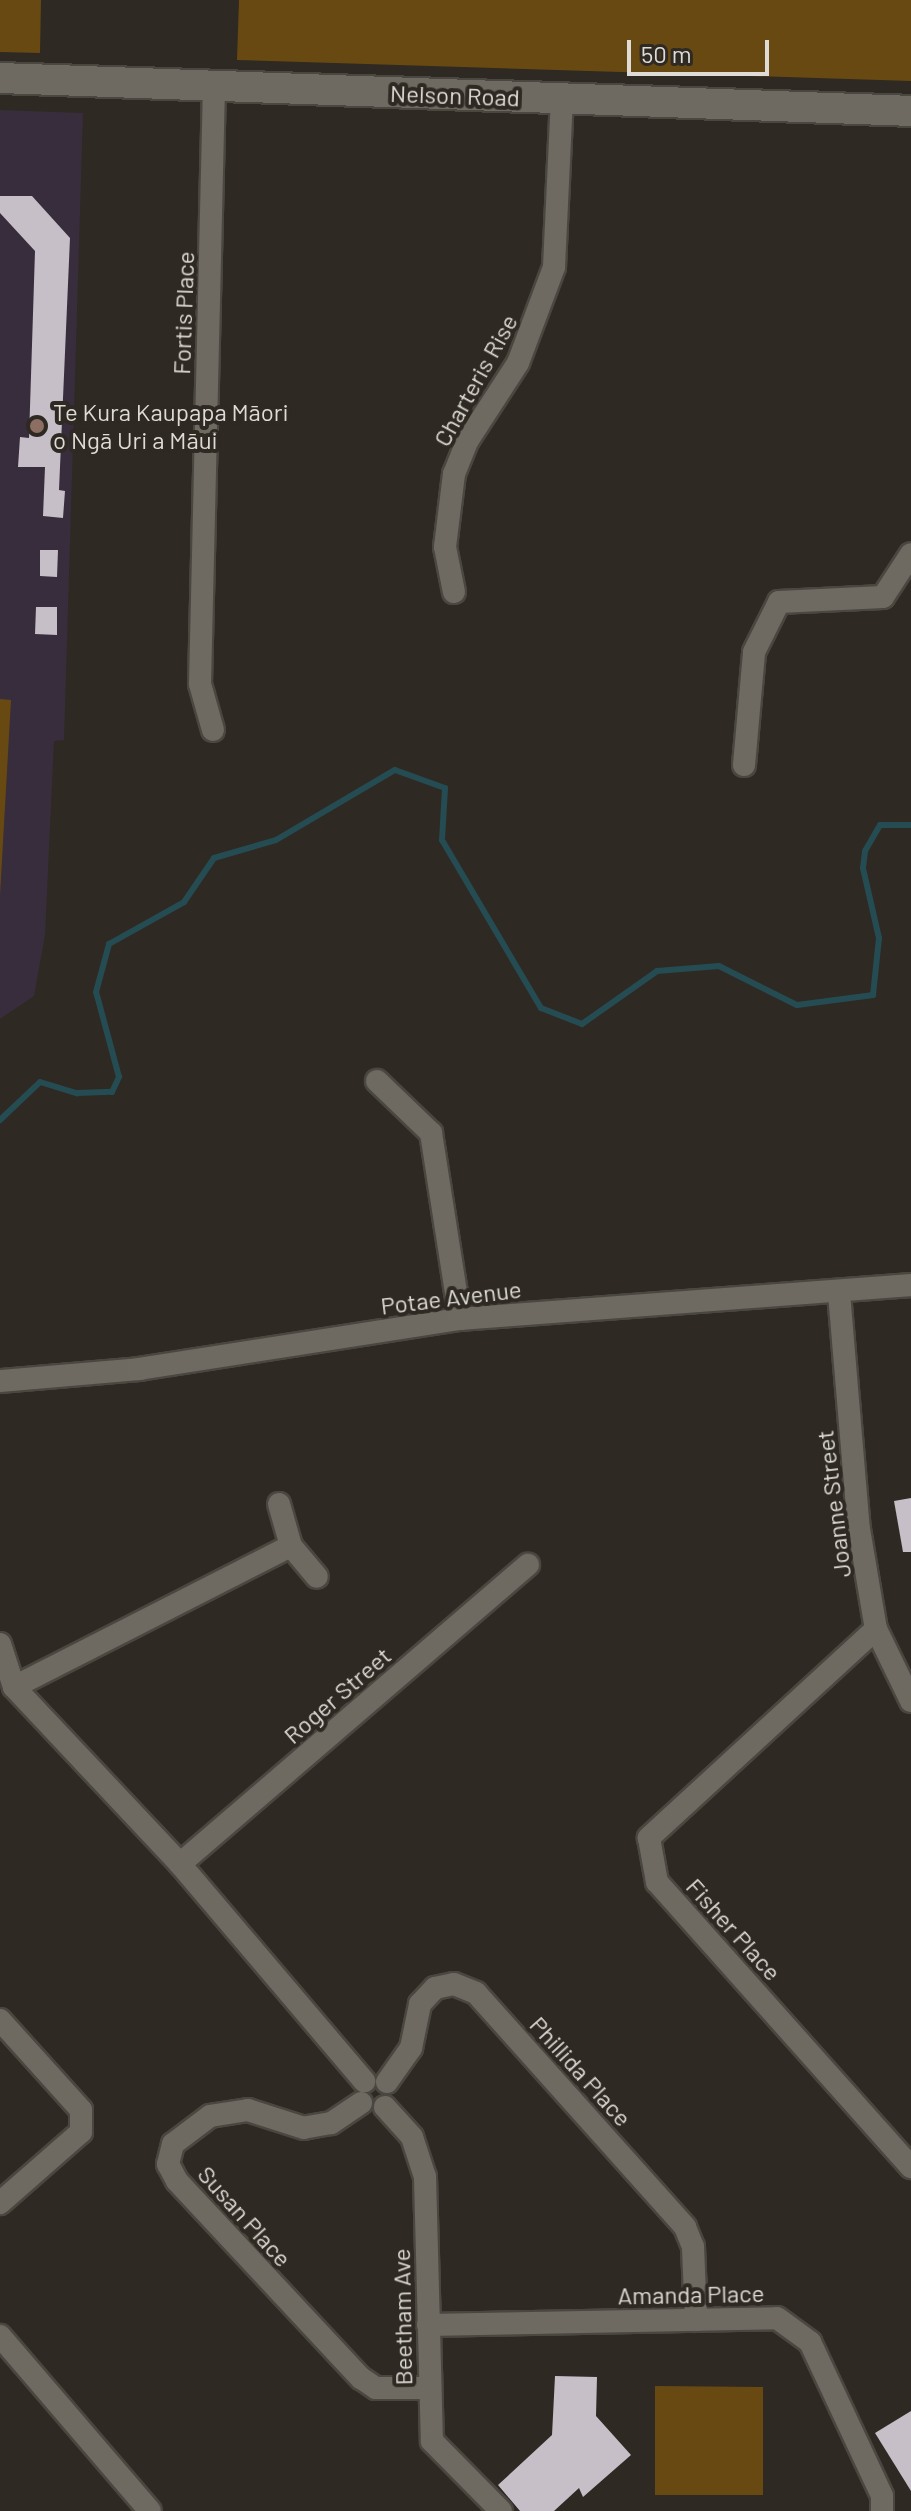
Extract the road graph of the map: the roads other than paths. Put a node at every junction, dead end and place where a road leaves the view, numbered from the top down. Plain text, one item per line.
1 (0, 78) edge
2 (214, 87) junction
3 (562, 98) junction
4 (911, 111) edge
5 (911, 554) edge
6 (454, 592) dead end
7 (213, 730) dead end
8 (744, 765) dead end
9 (377, 1081) dead end
10 (911, 1285) edge
11 (839, 1293) junction
12 (460, 1319) junction
13 (0, 1381) edge
14 (279, 1504) dead end
15 (291, 1546) junction
16 (528, 1565) dead end
17 (317, 1577) dead end
18 (876, 1629) junction
19 (0, 1644) edge
20 (14, 1687) junction
21 (911, 1701) edge
22 (180, 1864) junction
23 (0, 2020) edge
24 (387, 2082) junction
25 (362, 2092) junction
26 (385, 2107) junction
27 (911, 2167) edge
28 (0, 2203) edge
29 (696, 2320) junction
30 (428, 2325) junction
31 (0, 2336) edge
32 (430, 2388) junction
33 (150, 2511) edge
34 (501, 2511) edge
35 (882, 2511) edge

1 - 2 street, Nelson Road
2 - 3 street, Nelson Road
2 - 7 street, Fortis Place
3 - 4 street, Nelson Road
3 - 6 street, Charteris Rise
5 - 8 street
9 - 12 street
10 - 11 street, Potae Avenue
11 - 12 street, Potae Avenue
11 - 18 street, Joanne Street
12 - 13 street, Potae Avenue
14 - 15 street
15 - 17 street
15 - 20 street
16 - 22 street, Roger Street
18 - 21 street, Joanne Street
18 - 27 street, Fisher Place
19 - 20 street
20 - 22 street
22 - 25 street
23 - 28 street
24 - 25 street
24 - 26 street
24 - 29 street, Phillida Place
25 - 26 street
25 - 32 street, Susan Place
26 - 30 street, Beetham Ave
29 - 30 street, Amanda Place
29 - 35 street, Amanda Place
30 - 32 street, Beetham Ave
31 - 33 street
32 - 34 street, Beetham Ave

